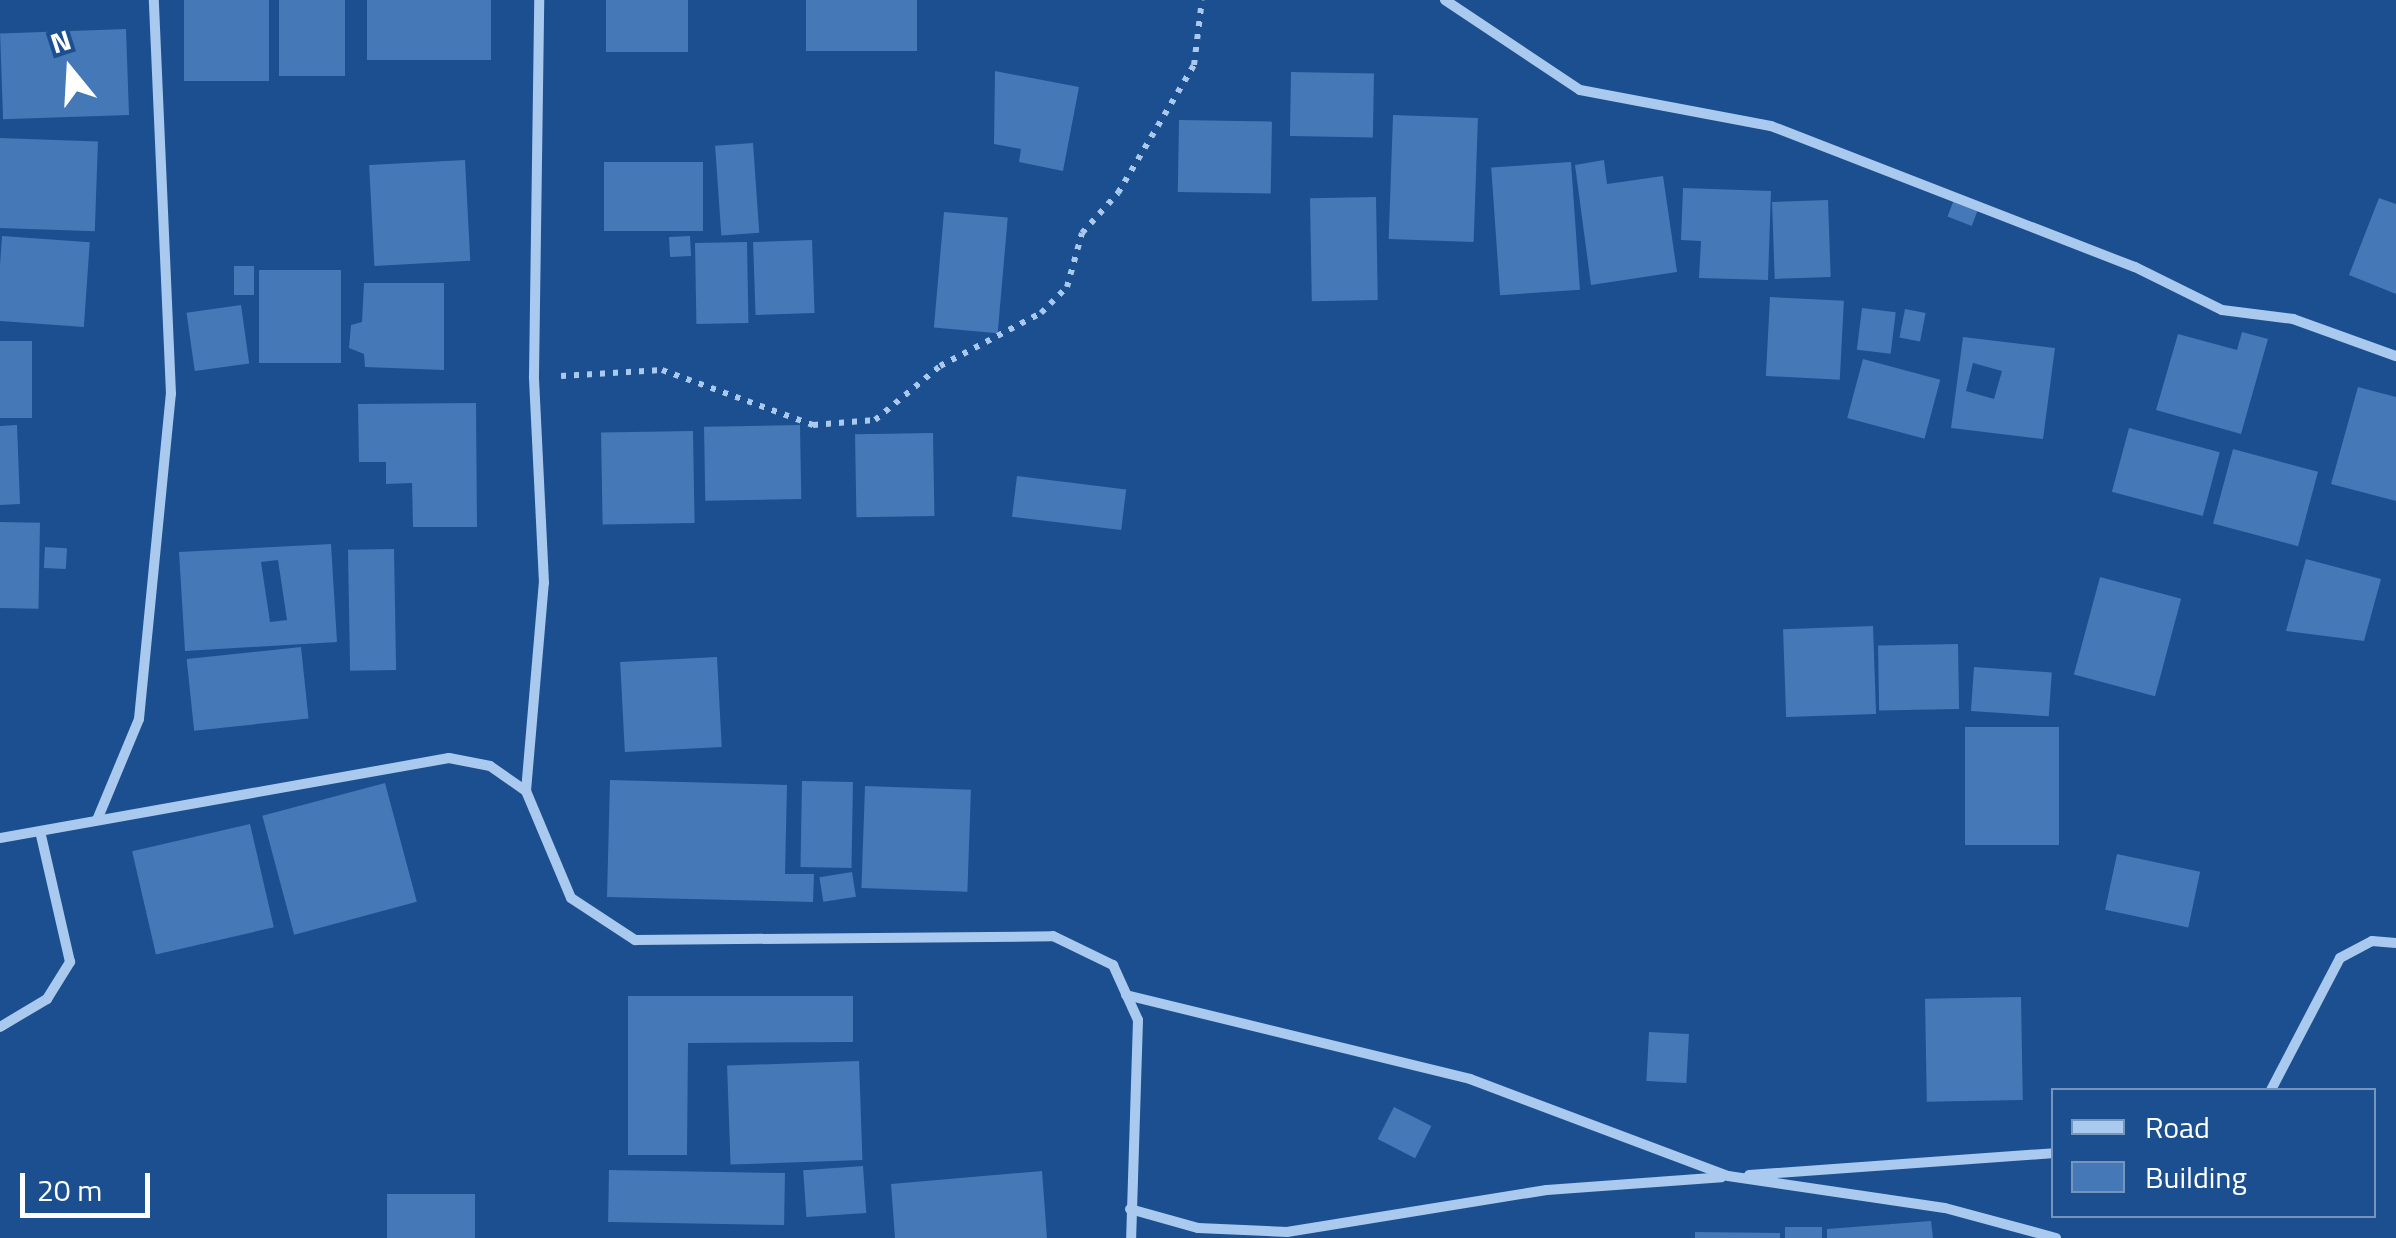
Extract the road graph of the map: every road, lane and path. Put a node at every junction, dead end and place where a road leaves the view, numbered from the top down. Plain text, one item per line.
1 (154, 0) edge
2 (539, 0) edge
3 (1202, 0) edge
4 (1445, 0) edge
5 (2396, 356) edge
6 (534, 376) junction
7 (526, 791) junction
8 (97, 820) junction
9 (40, 830) junction
10 (0, 838) edge
11 (2396, 943) edge
12 (1126, 995) junction
13 (0, 1027) edge
14 (2271, 1088) edge
15 (2051, 1153) edge
16 (1728, 1176) junction
17 (1130, 1209) junction
18 (1131, 1238) edge
19 (2056, 1238) edge

1 - 8 street
2 - 6 street
3 - 6 path
4 - 5 street
6 - 7 street
7 - 8 street
7 - 12 street
8 - 9 street
9 - 10 street
9 - 13 street
11 - 14 street
12 - 16 street
12 - 17 street
15 - 16 street
16 - 17 street
16 - 19 street
17 - 18 street

